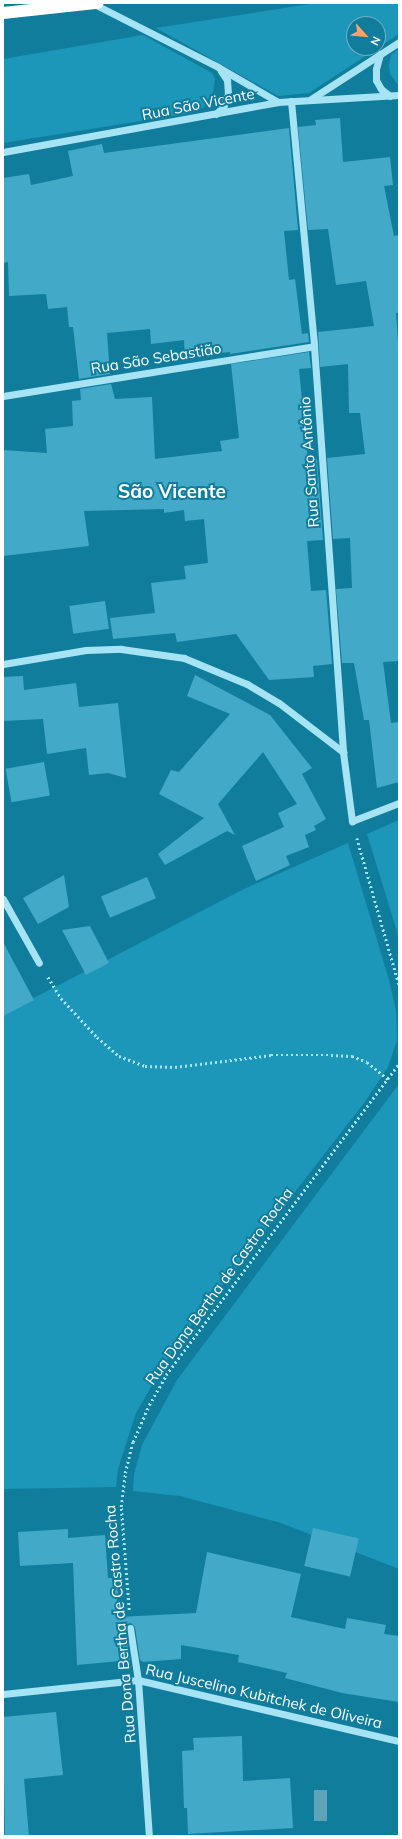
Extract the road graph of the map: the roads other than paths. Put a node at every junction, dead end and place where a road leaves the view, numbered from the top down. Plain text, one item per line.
1 (97, 3) edge
2 (94, 4) edge
3 (3, 13) edge
4 (399, 42) edge
5 (386, 50) edge
6 (377, 56) edge
7 (379, 56) edge
8 (218, 68) junction
9 (399, 95) edge
10 (390, 96) junction
11 (311, 99) junction
12 (291, 101) junction
13 (278, 102) junction
14 (216, 114) junction
15 (3, 152) edge
16 (314, 346) junction
17 (3, 396) edge
18 (3, 664) edge
19 (343, 752) junction
20 (399, 803) edge
21 (3, 899) edge
22 (39, 963) road end
23 (130, 1628) road end
24 (138, 1680) junction
25 (3, 1694) edge
26 (399, 1741) edge
27 (149, 1836) edge

1 - 2 highway
2 - 3 highway
2 - 8 street
4 - 5 street
6 - 11 street
7 - 10 street
8 - 13 street
8 - 14 street
9 - 10 street, Rua São Vicente
10 - 11 street, Rua São Vicente
11 - 12 street, Rua São Vicente
12 - 13 street, Rua São Vicente
12 - 16 street, Rua Santo Antônio
13 - 14 street, Rua São Vicente
14 - 15 street, Rua São Vicente
16 - 17 street, Rua São Sebastião
16 - 19 street, Rua Santo Antônio
18 - 19 street
19 - 20 street, Rua Santo Antônio
21 - 22 street
23 - 24 street, Rua Dona Bertha de Castro Rocha
24 - 25 street, Rua Juscelino Kubitchek de Oliveira
24 - 26 street, Rua Juscelino Kubitchek de Oliveira
24 - 27 street, Rua Dona Bertha de Castro Rocha

